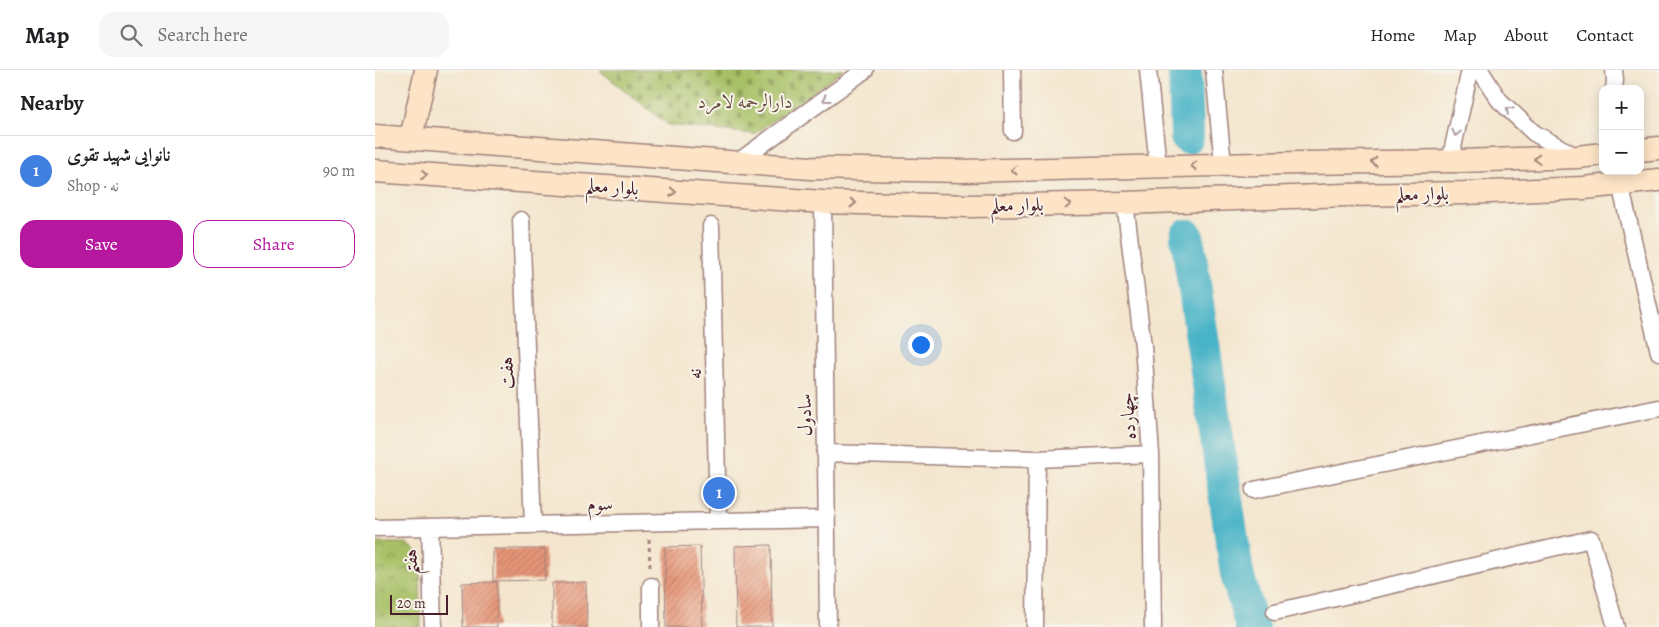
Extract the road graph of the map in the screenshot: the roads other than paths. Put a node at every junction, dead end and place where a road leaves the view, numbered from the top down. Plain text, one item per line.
1 (426, 70) edge
2 (865, 70) edge
3 (1011, 70) edge
4 (1148, 70) edge
5 (1214, 70) edge
6 (1470, 70) edge
7 (1481, 70) edge
8 (1614, 70) edge
9 (1614, 85) edge
10 (1013, 131) dead end
11 (375, 136) edge
12 (411, 138) junction
13 (1659, 148) edge
14 (571, 150) junction
15 (1644, 150) edge
16 (1599, 155) edge
17 (1577, 158) junction
18 (1450, 161) junction
19 (738, 162) junction
20 (1223, 165) junction
21 (1158, 166) junction
22 (375, 171) edge
23 (1659, 180) edge
24 (569, 184) junction
25 (1620, 184) junction
26 (823, 202) junction
27 (1125, 203) junction
28 (521, 220) dead end
29 (711, 226) dead end
30 (1659, 352) edge
31 (1659, 408) edge
32 (825, 452) junction
33 (1151, 454) junction
34 (1037, 459) junction
35 (1254, 490) dead end
36 (826, 519) junction
37 (718, 521) junction
38 (533, 525) junction
39 (430, 527) junction
40 (375, 528) edge
41 (651, 586) road end
42 (1275, 612) dead end
43 (433, 627) edge
44 (651, 627) edge
45 (828, 627) edge
46 (1035, 627) edge
47 (1153, 627) edge
48 (1616, 627) edge

1 - 12 street
2 -> 19 street
3 - 10 street
4 - 21 street
5 - 20 street
6 -> 18 street
17 -> 7 street
8 - 9 street
11 - 12 street, بلوار معلم
12 - 14 street, بلوار معلم
13 - 15 street
14 - 19 street, بلوار معلم
14 - 24 street
16 - 17 street, بلوار معلم
17 -> 18 street, بلوار معلم
18 -> 20 street, بلوار معلم
21 -> 19 street, بلوار معلم
20 -> 21 street, بلوار معلم
22 -> 24 street, بلوار معلم
23 - 25 street, بلوار معلم
24 -> 26 street, بلوار معلم
25 - 27 street, بلوار معلم
25 - 30 street
26 -> 27 street, بلوار معلم
26 - 32 street, سادول
27 - 33 street, چهارده
28 - 38 street, هفت
29 - 37 street, نه
31 - 35 street
32 - 34 street
32 - 36 street, سادول
33 - 34 street
33 - 47 street, چهارده
34 - 46 street
36 - 37 street, سوم
36 - 45 street, سادول
37 - 38 street, سوم
38 - 39 street, سوم
39 - 40 street, سوم
39 - 43 street, هفتم
41 - 44 street
42 - 48 street

